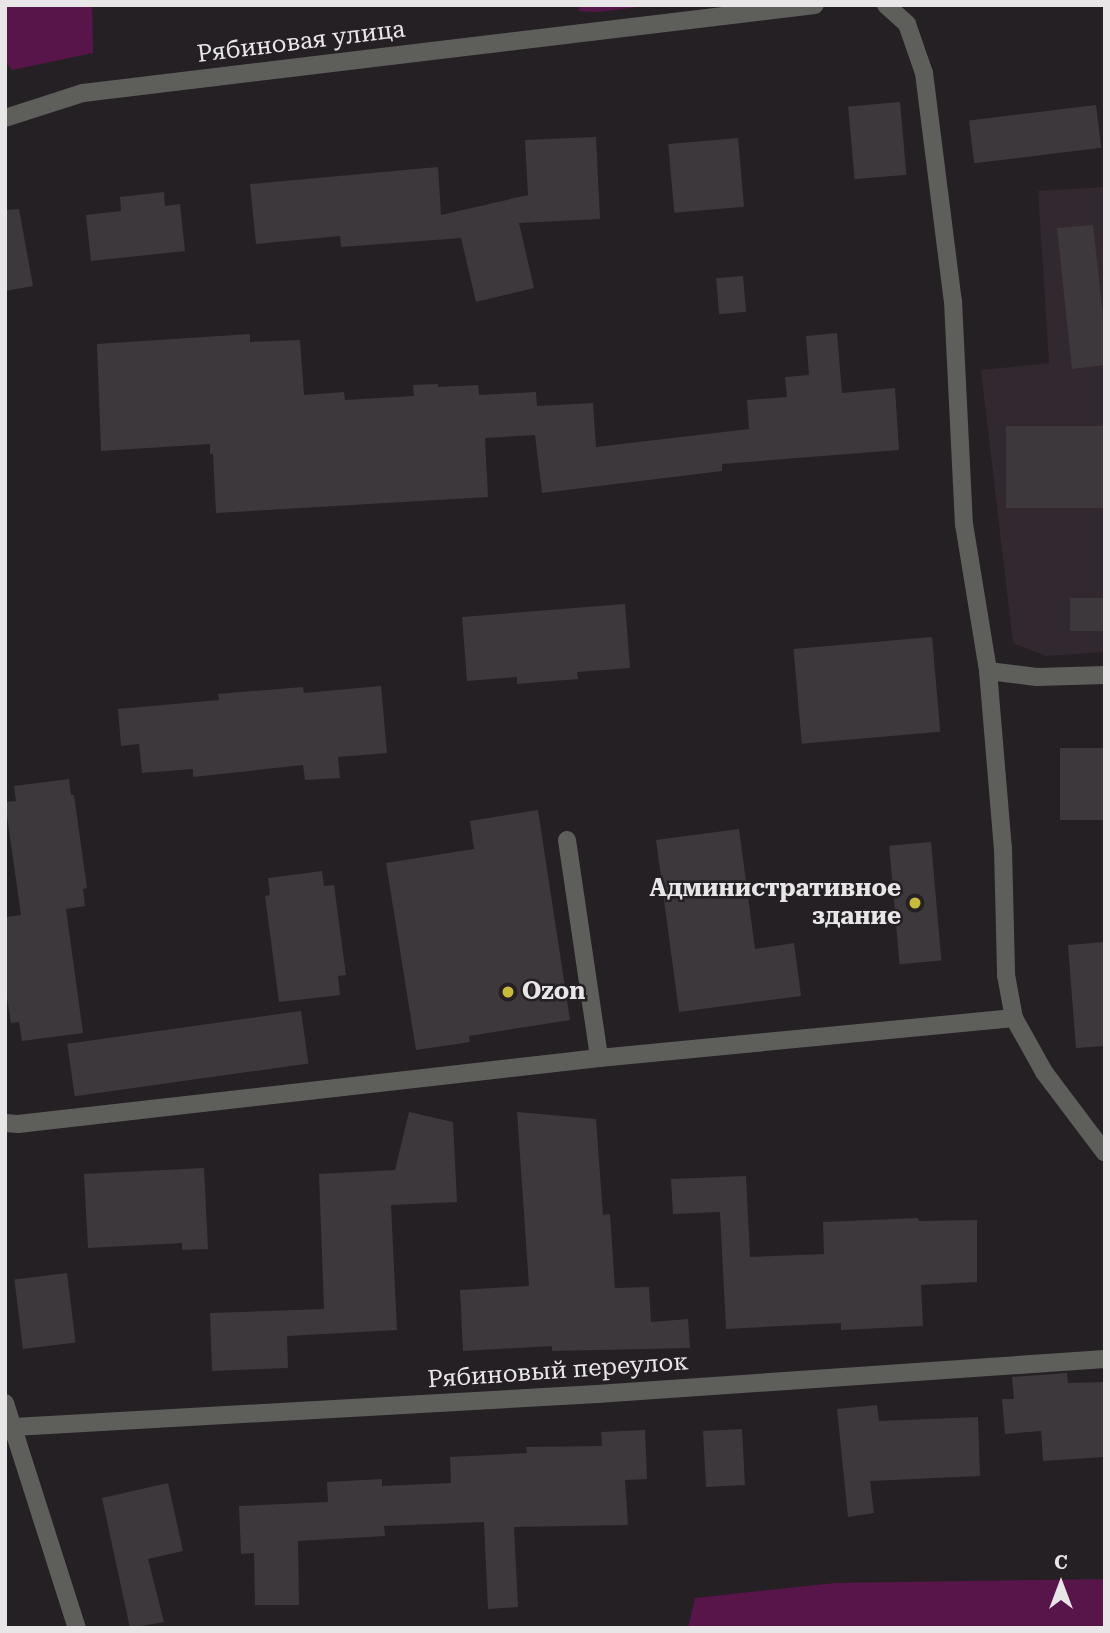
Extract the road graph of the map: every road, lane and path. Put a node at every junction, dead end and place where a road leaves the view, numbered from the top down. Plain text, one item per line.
1 (815, 5) edge
2 (886, 5) edge
3 (5, 118) edge
4 (988, 671) junction
5 (1105, 675) edge
6 (567, 840) dead end
7 (1014, 1018) junction
8 (599, 1058) junction
9 (5, 1123) edge
10 (1105, 1153) edge
11 (1105, 1359) edge
12 (5, 1403) edge
13 (14, 1427) junction
14 (78, 1628) edge

1 - 3 street, Рябиновая улица
2 - 4 street
4 - 5 street
4 - 7 street
6 - 8 street
7 - 8 street
7 - 10 street
8 - 9 street
11 - 13 street, Рябиновый переулок
12 - 13 street
13 - 14 street

